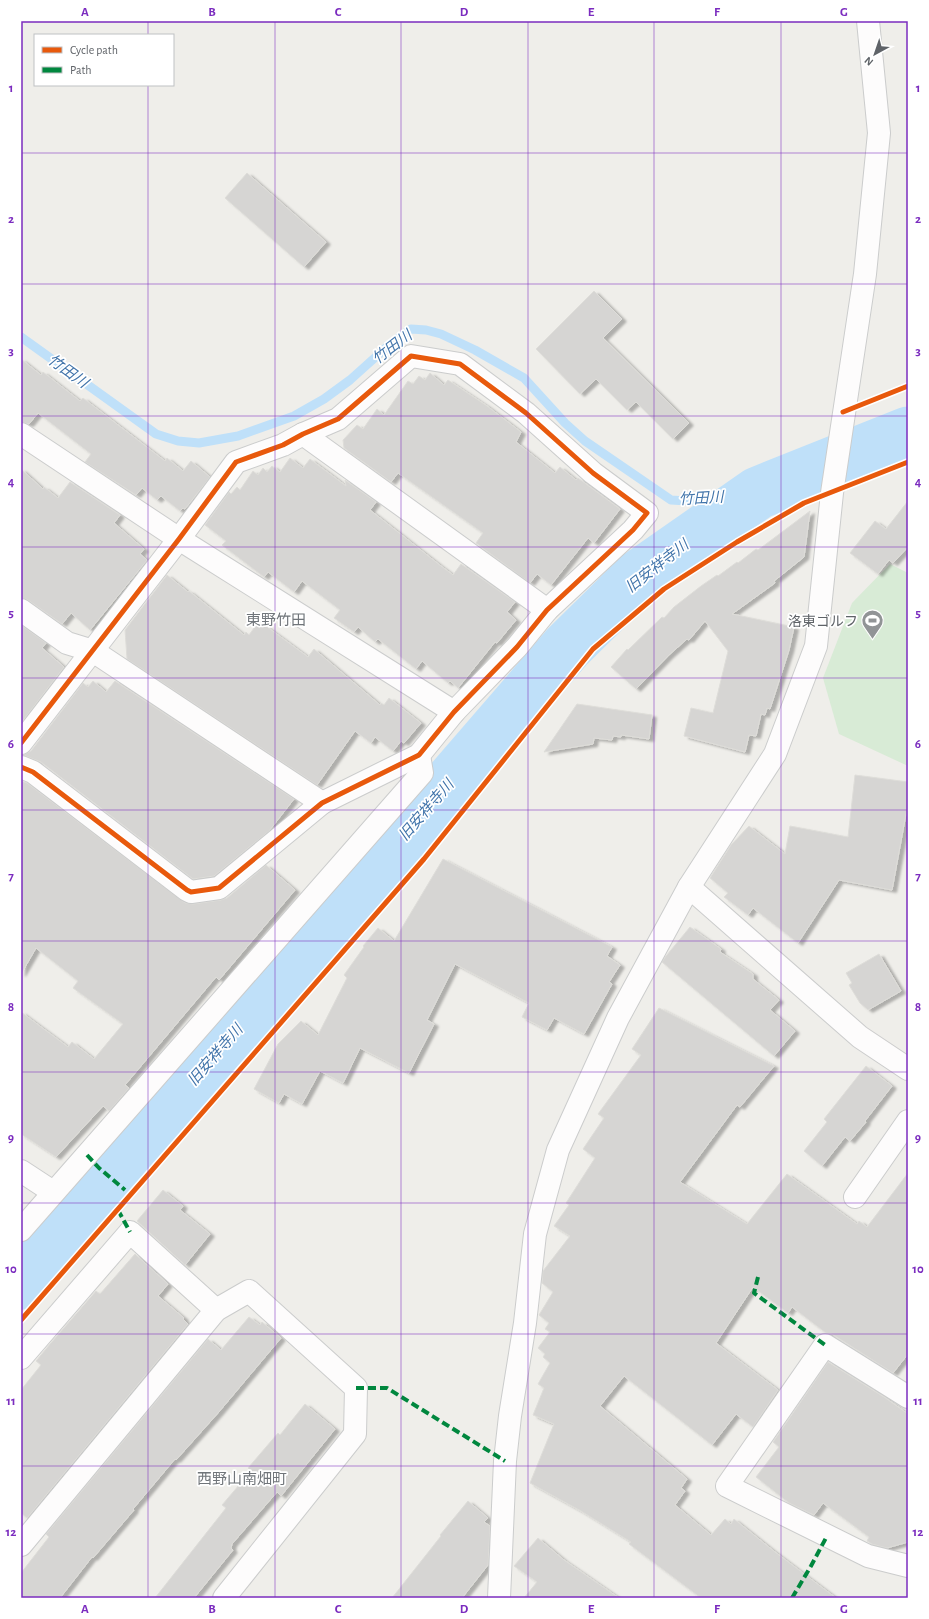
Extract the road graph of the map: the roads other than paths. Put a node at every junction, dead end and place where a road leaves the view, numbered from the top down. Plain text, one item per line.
1 (868, 21) edge
2 (21, 434) edge
3 (303, 434) junction
4 (179, 539) junction
5 (21, 610) edge
6 (547, 610) junction
7 (93, 651) junction
8 (454, 712) junction
9 (21, 743) edge
10 (419, 755) junction
11 (21, 767) edge
12 (322, 803) junction
13 (689, 887) junction
14 (908, 1069) edge
15 (908, 1121) edge
16 (21, 1171) edge
17 (53, 1192) junction
18 (855, 1197) dead end
19 (21, 1230) edge
20 (216, 1310) junction
21 (21, 1358) edge
22 (908, 1396) edge
23 (21, 1545) edge
24 (908, 1566) edge
25 (224, 1598) edge
26 (499, 1598) edge

1 - 13 street
2 - 4 street
3 - 4 street
3 - 6 street
3 - 6 street
4 - 7 street
4 - 8 street
5 - 7 street
6 - 8 street
7 - 9 street
7 - 12 street
8 - 10 street
10 - 12 street
10 - 17 street
11 - 12 street
13 - 14 street
13 - 26 street
15 - 18 street
16 - 17 street
17 - 19 street
20 - 21 street
20 - 23 street
20 - 25 street
22 - 24 street

